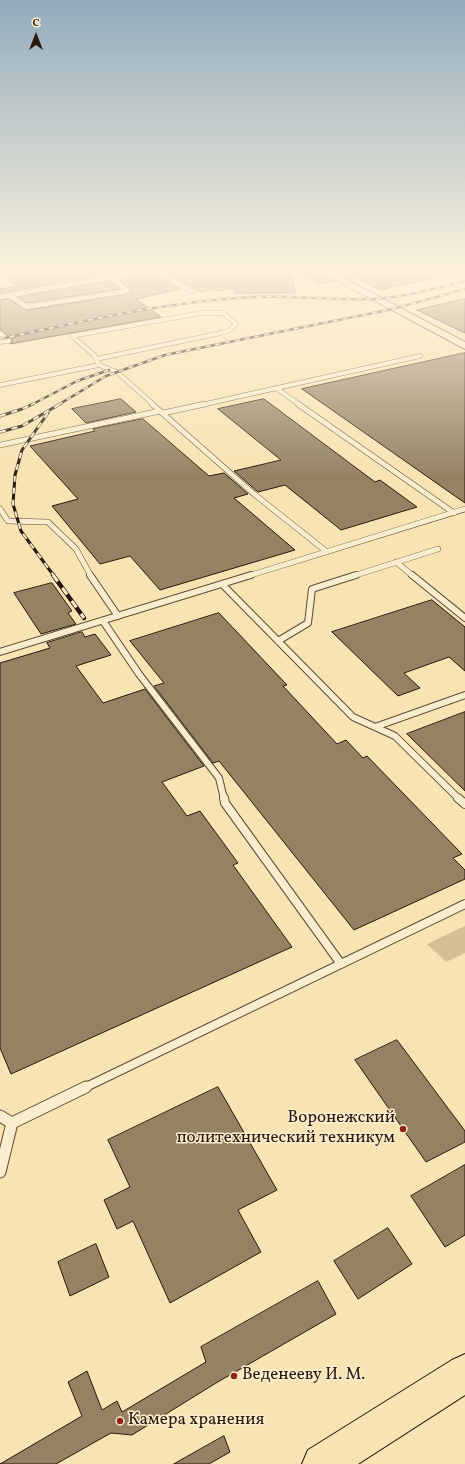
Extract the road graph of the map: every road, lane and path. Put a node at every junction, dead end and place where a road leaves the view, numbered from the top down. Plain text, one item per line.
1 (8, 340) edge
2 (77, 340) edge
3 (186, 340) edge
4 (454, 340) edge
5 (0, 342) edge
6 (465, 346) edge
7 (420, 356) dead end
8 (96, 359) junction
9 (99, 365) junction
10 (0, 385) edge
11 (276, 388) junction
12 (161, 412) junction
13 (0, 445) edge
14 (0, 509) edge
15 (465, 510) edge
16 (454, 512) junction
17 (438, 549) dead end
18 (327, 552) junction
19 (396, 562) junction
20 (222, 584) junction
21 (118, 616) junction
22 (465, 618) edge
23 (103, 621) junction
24 (278, 641) junction
25 (0, 652) edge
26 (465, 695) edge
27 (375, 727) junction
28 (465, 804) edge
29 (465, 904) edge
30 (340, 964) junction
31 (0, 1116) edge
32 (12, 1123) junction
33 (0, 1172) edge
34 (465, 1373) edge
35 (322, 1464) edge

1 - 5 lane
2 - 8 lane
3 - 8 lane
4 - 6 street
7 - 11 lane
8 - 9 lane
9 - 10 lane
9 - 12 lane
11 - 12 lane
11 - 16 lane
12 - 13 lane
12 - 18 lane
14 - 21 lane
15 - 16 lane
16 - 18 lane
17 - 19 lane
18 - 20 lane
19 - 22 lane
19 - 24 lane
20 - 21 lane
20 - 24 lane
21 - 23 lane
23 - 25 lane
23 - 30 lane
24 - 27 lane
26 - 27 lane
27 - 28 lane
29 - 30 lane
30 - 32 lane
31 - 32 lane
32 - 33 lane
34 - 35 main road

